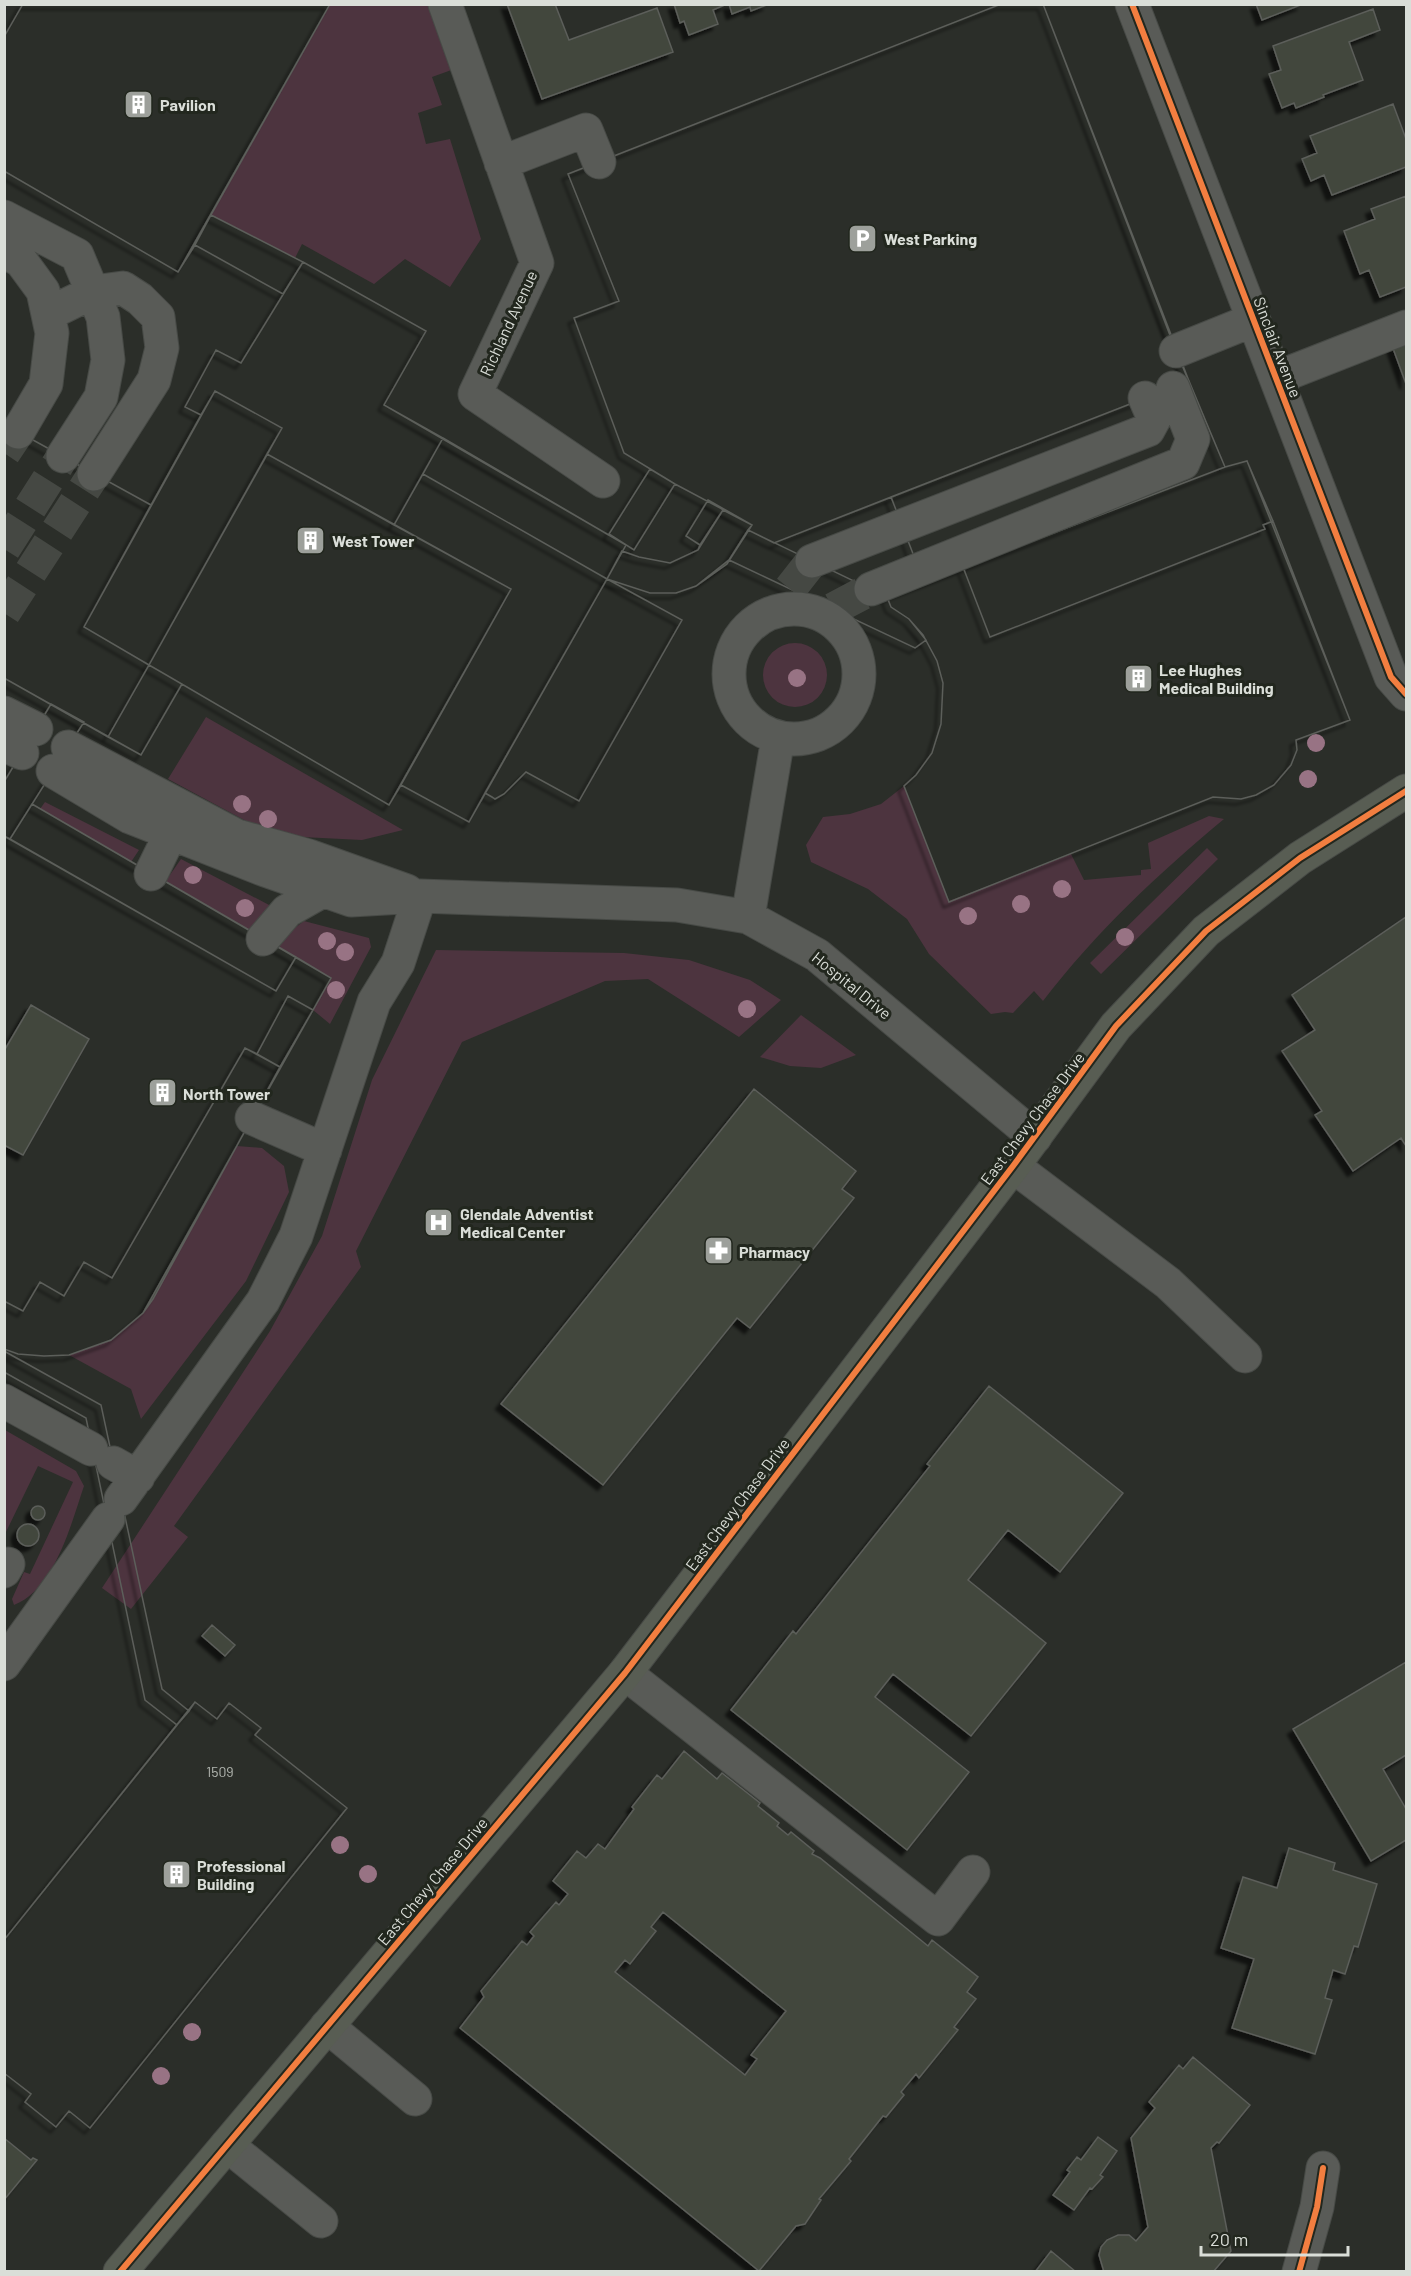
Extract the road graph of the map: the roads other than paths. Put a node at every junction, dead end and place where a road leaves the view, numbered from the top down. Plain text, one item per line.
1 (445, 4) edge
2 (1132, 4) edge
3 (599, 162) dead end
4 (501, 163) junction
5 (4, 217) edge
6 (4, 251) edge
7 (93, 292) junction
8 (48, 314) junction
9 (1253, 320) junction
10 (1407, 327) edge
11 (1176, 351) dead end
12 (1276, 378) junction
13 (18, 432) tunnel mouth
14 (63, 456) tunnel mouth
15 (94, 474) tunnel mouth
16 (603, 481) dead end
17 (812, 561) tunnel mouth
18 (871, 589) tunnel mouth
19 (1407, 694) edge
20 (4, 713) edge
21 (778, 738) junction
22 (15, 745) edge
23 (1407, 791) edge
24 (171, 833) junction
25 (151, 874) dead end
26 (324, 890) junction
27 (420, 896) junction
28 (748, 916) junction
29 (263, 939) dead end
30 (252, 1118) dead end
31 (1035, 1137) junction
32 (325, 1150) junction
33 (1013, 1166) junction
34 (1245, 1356) dead end
35 (4, 1401) edge
36 (114, 1481) junction
37 (4, 1664) edge
38 (625, 1673) junction
39 (974, 1872) dead end
40 (327, 2026) junction
41 (415, 2099) dead end
42 (227, 2145) junction
43 (1323, 2168) dead end
44 (321, 2221) dead end
45 (120, 2271) edge
46 (1299, 2271) edge

1 - 4 street, Richland Avenue
2 - 9 street, Sinclair Avenue
3 - 4 street
4 - 16 street, Richland Avenue
5 - 7 street
6 - 8 street
7 - 8 street
7 - 14 street
7 - 15 street
8 - 13 street
9 - 11 street
9 - 12 street, Sinclair Avenue
10 - 12 street
12 - 19 street, Sinclair Avenue
17 - 18 street
20 - 22 street
21 - 21 street
21 - 28 street
23 - 31 main road, East Chevy Chase Drive
24 - 25 street
24 - 26 street
24 - 27 street
26 - 27 street
26 - 29 street
27 - 28 street, Hospital Drive
27 - 32 street
28 - 31 street, Hospital Drive
30 - 32 street
31 - 33 main road, East Chevy Chase Drive
32 - 36 street
33 - 34 street
33 - 38 main road, East Chevy Chase Drive
35 - 36 street
36 - 37 street
38 - 39 street
38 - 40 main road, East Chevy Chase Drive
40 - 41 street
40 - 42 main road, East Chevy Chase Drive
42 - 44 street
42 - 45 main road, East Chevy Chase Drive
43 - 46 street

